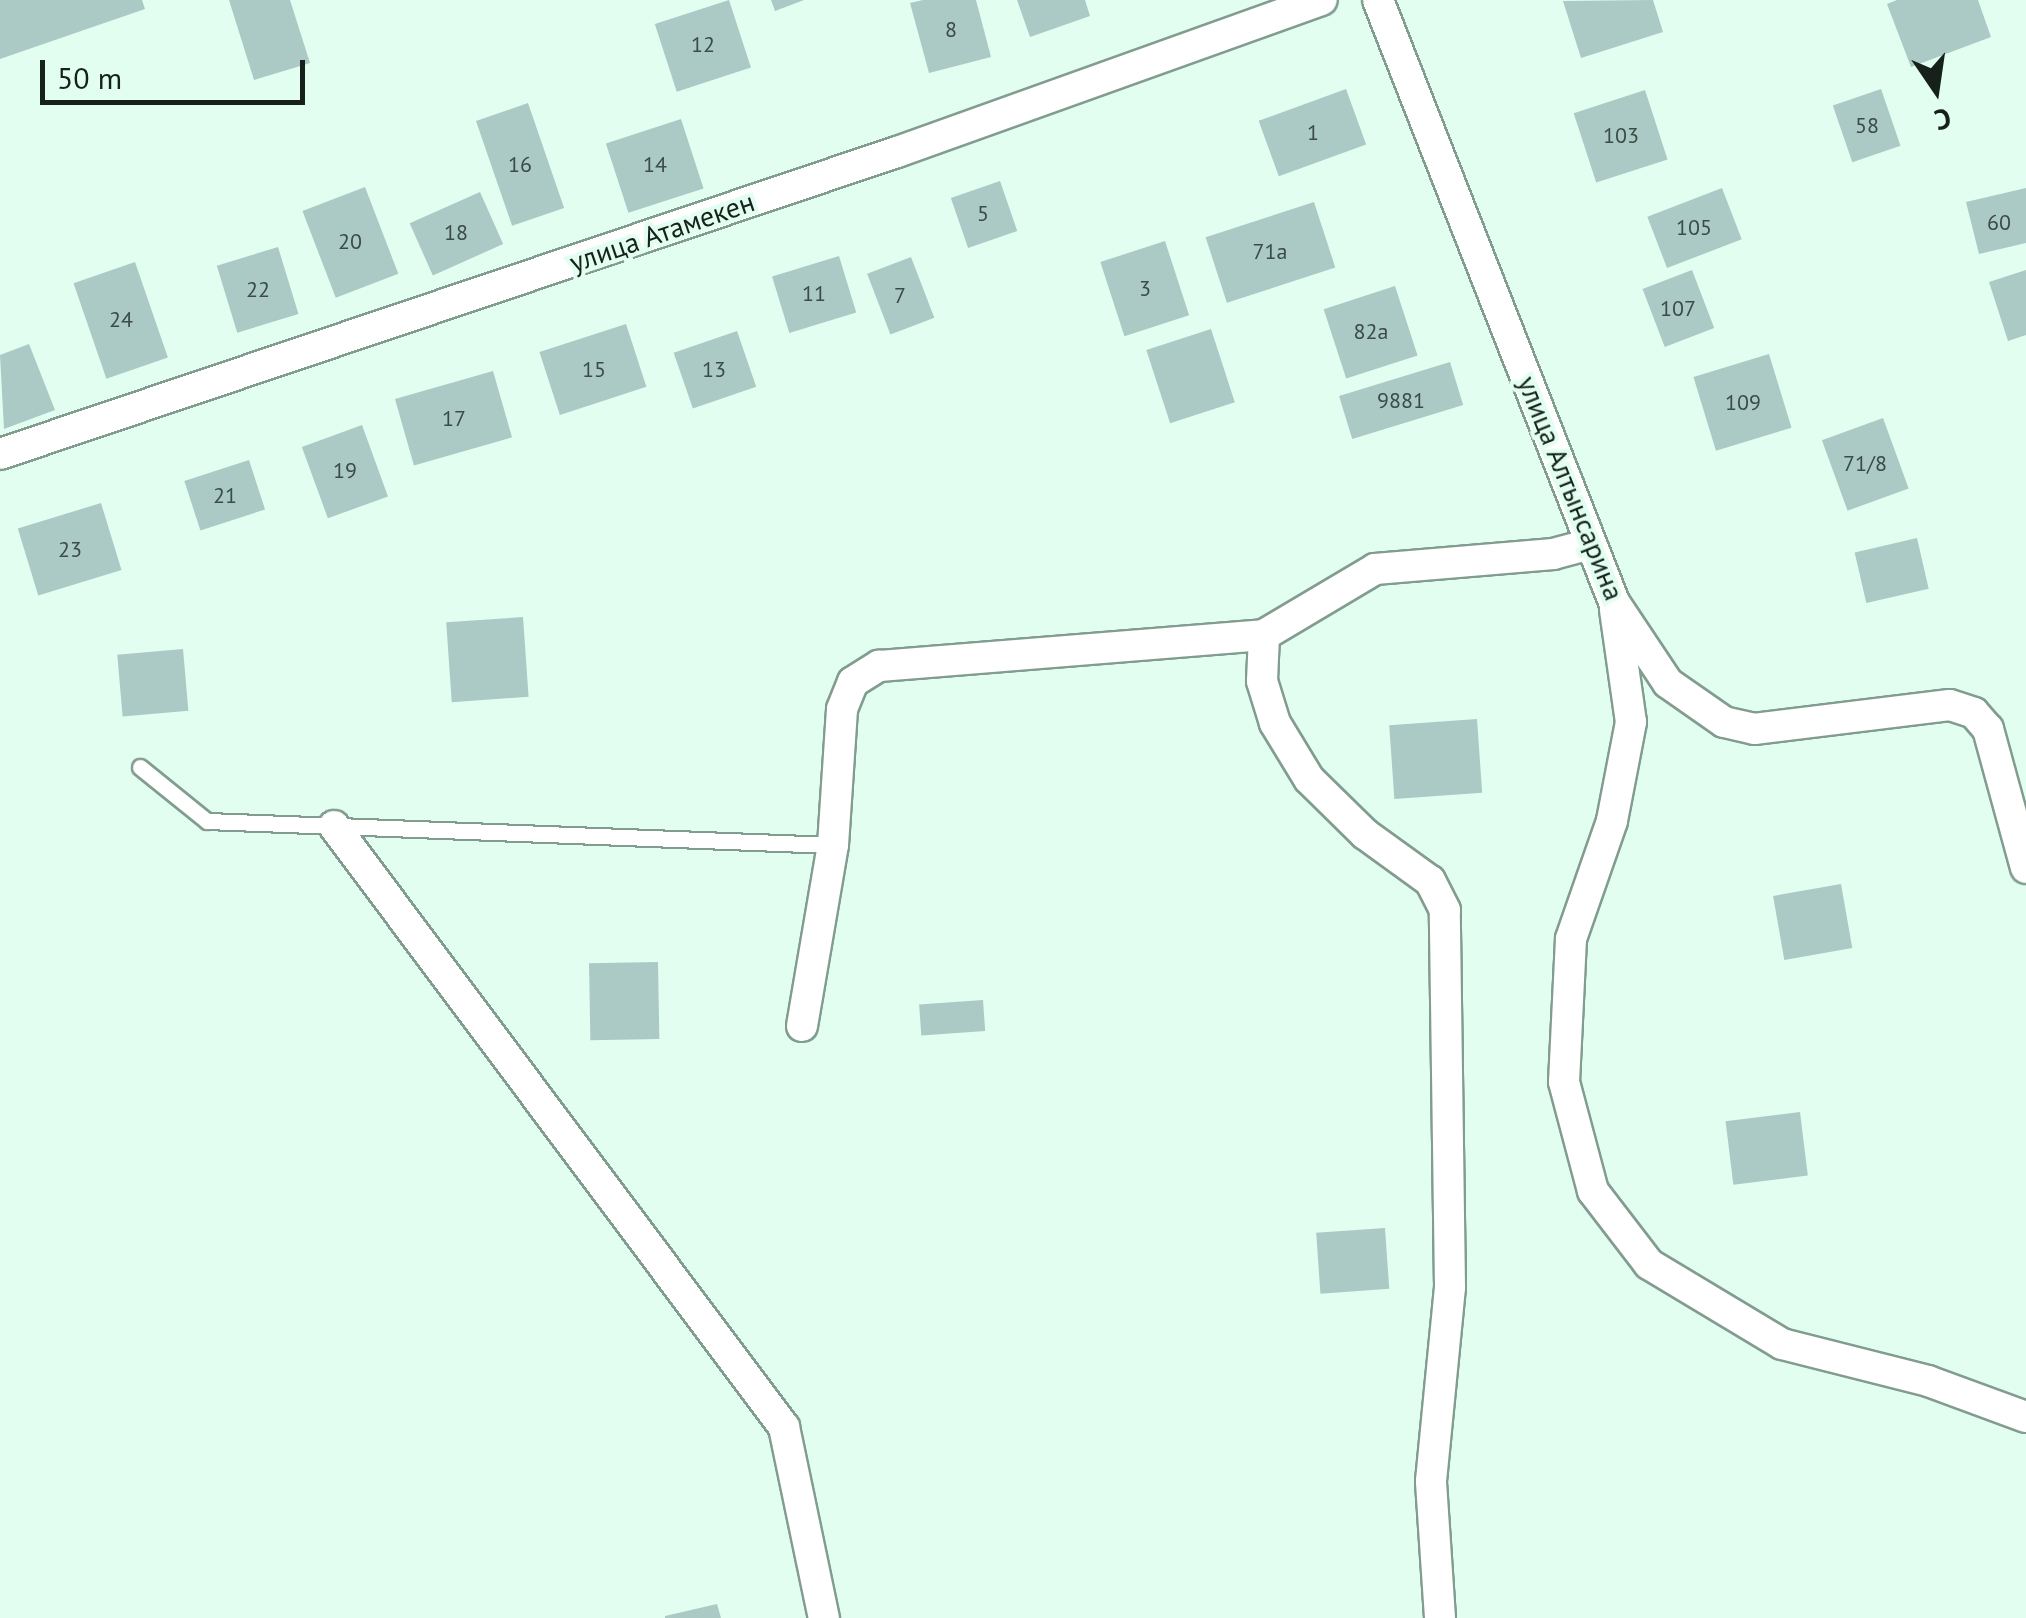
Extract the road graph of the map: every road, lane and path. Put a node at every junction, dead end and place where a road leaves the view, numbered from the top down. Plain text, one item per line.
1 (1322, 0) edge
2 (1378, 0) edge
3 (0, 454) edge
4 (1591, 544) junction
5 (1614, 602) junction
6 (1264, 636) junction
7 (140, 767) dead end
8 (334, 826) junction
9 (833, 845) junction
10 (2026, 868) edge
11 (802, 1026) dead end
12 (2026, 1417) edge
13 (824, 1618) edge
14 (1440, 1618) edge

1 - 3 street, улица Атамекен
2 - 4 street, улица Алтынсарина
4 - 5 street, улица Алтынсарина
4 - 6 street
5 - 10 street, улица Алтынсарина
5 - 12 street
6 - 9 street
6 - 14 street
7 - 8 lane
8 - 9 lane
8 - 13 street
9 - 11 street

